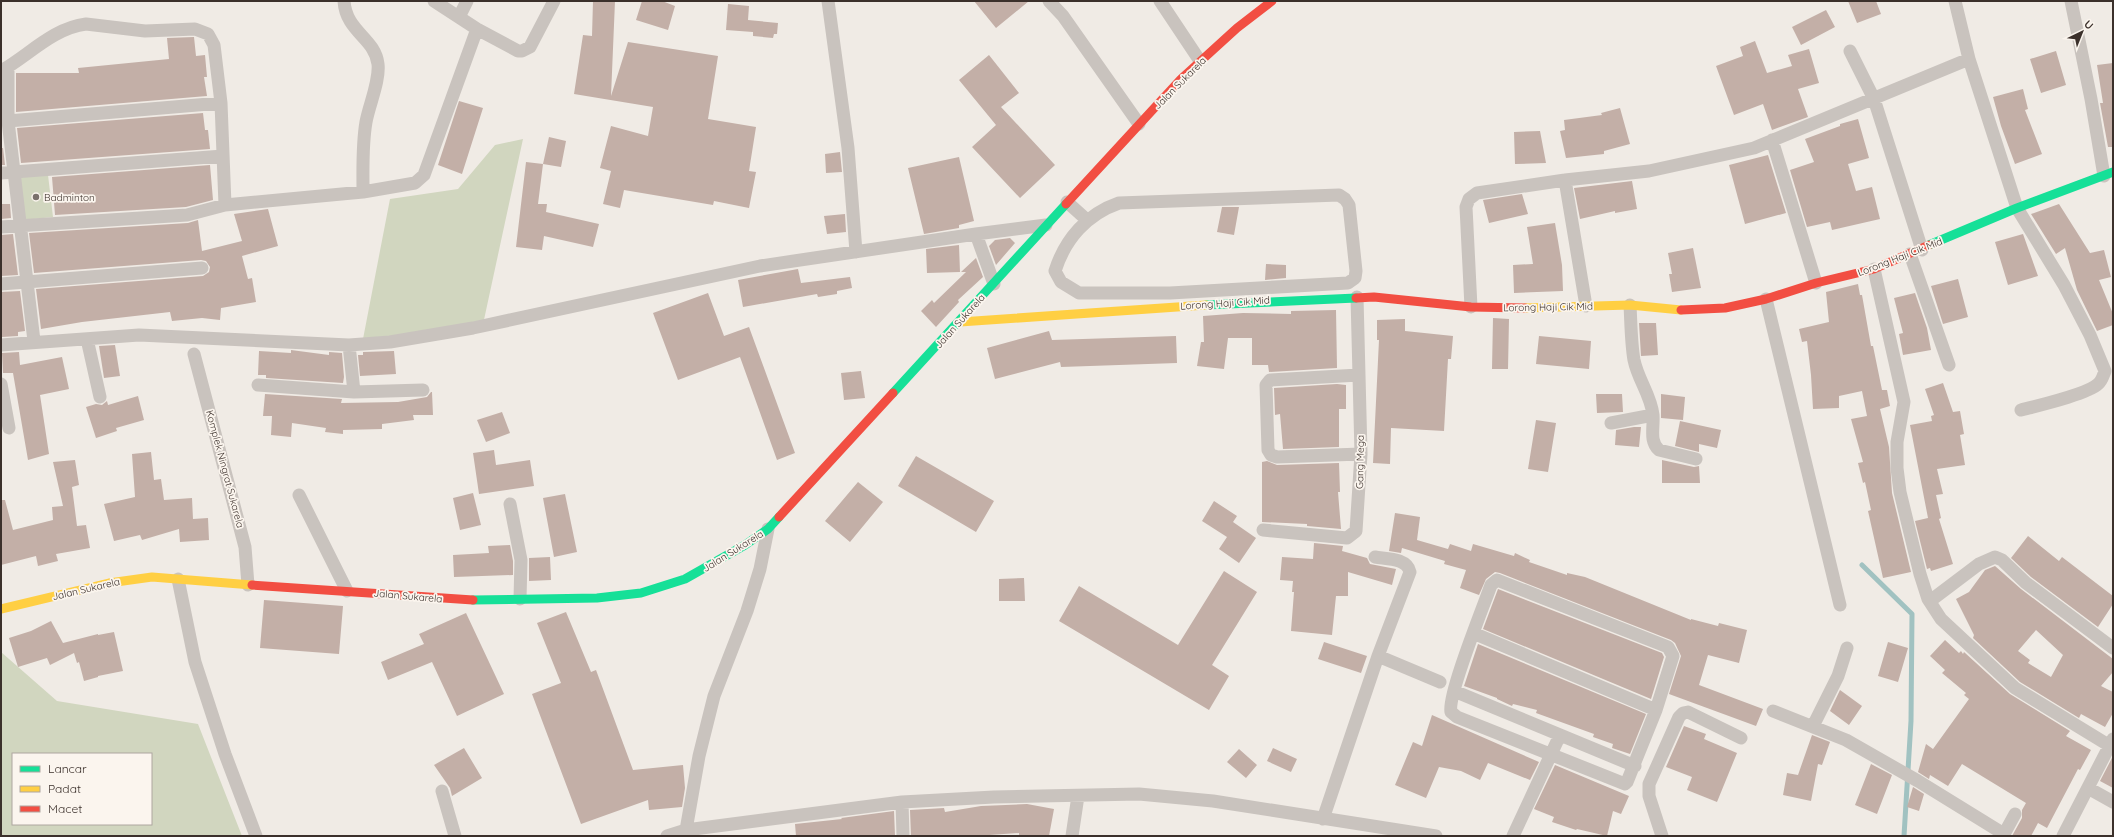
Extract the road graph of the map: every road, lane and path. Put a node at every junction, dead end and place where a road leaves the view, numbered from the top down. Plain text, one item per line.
1 (344, 1) edge
2 (434, 1) edge
3 (467, 1) edge
4 (554, 1) edge
5 (828, 1) edge
6 (1049, 1) edge
7 (1160, 1) edge
8 (1272, 1) edge
9 (1955, 1) edge
10 (2071, 1) edge
11 (459, 17) junction
12 (477, 29) junction
13 (1850, 51) dead end
14 (1969, 59) junction
15 (1200, 61) junction
16 (4, 69) edge
17 (1874, 99) junction
18 (221, 102) junction
19 (8, 121) junction
20 (1139, 124) junction
21 (1772, 140) junction
22 (223, 156) junction
23 (7, 172) edge
24 (2108, 174) edge
25 (1565, 180) junction
26 (363, 192) junction
27 (1067, 202) junction
28 (225, 205) junction
29 (2017, 208) junction
30 (1087, 220) junction
31 (19, 225) junction
32 (1046, 225) junction
33 (1, 227) edge
34 (976, 234) junction
35 (856, 252) junction
36 (1916, 252) junction
37 (202, 268) dead end
38 (1874, 269) junction
39 (26, 282) junction
40 (1816, 283) junction
41 (1, 284) edge
42 (994, 284) junction
43 (1357, 297) junction
44 (1766, 300) junction
45 (1630, 305) junction
46 (1586, 306) junction
47 (1471, 307) junction
48 (960, 322) junction
49 (87, 339) junction
50 (34, 341) junction
51 (349, 344) junction
52 (1, 345) edge
53 (194, 354) dead end
54 (1949, 364) dead end
55 (1359, 375) junction
56 (1, 384) edge
57 (258, 385) dead end
58 (423, 390) dead end
59 (354, 392) junction
60 (100, 397) dead end
61 (2021, 410) dead end
62 (1653, 415) junction
63 (1611, 423) dead end
64 (9, 428) dead end
65 (1361, 454) junction
66 (1696, 459) dead end
67 (299, 496) dead end
68 (510, 504) dead end
69 (768, 529) junction
70 (1263, 530) dead end
71 (1375, 557) dead end
72 (178, 579) junction
73 (248, 585) junction
74 (347, 591) junction
75 (520, 598) junction
76 (1929, 600) junction
77 (1840, 605) dead end
78 (1, 609) edge
79 (1473, 633) junction
80 (1847, 648) dead end
81 (2113, 648) edge
82 (1378, 656) junction
83 (1440, 682) dead end
84 (1454, 691) junction
85 (1656, 710) junction
86 (1773, 711) dead end
87 (1813, 726) junction
88 (1560, 735) junction
89 (1741, 738) dead end
90 (2111, 743) edge
91 (1551, 755) junction
92 (1635, 766) junction
93 (2088, 788) junction
94 (442, 791) dead end
95 (1078, 796) junction
96 (902, 802) junction
97 (2113, 802) edge
98 (2015, 814) dead end
99 (1323, 819) junction
100 (686, 830) junction
101 (2004, 835) edge
102 (256, 836) edge
103 (456, 836) edge
104 (667, 836) edge
105 (903, 836) edge
106 (1072, 836) edge
107 (1436, 836) edge
108 (1513, 836) edge
109 (1662, 836) edge
110 (2063, 836) edge

1 - 26 street
2 - 11 street
3 - 11 street
4 - 12 street
5 - 35 street
6 - 20 street
7 - 15 street
8 - 15 street, Jalan Sukarela
9 - 14 street
10 - 24 street
11 - 12 street
12 - 26 street
13 - 17 street
14 - 17 street
14 - 29 street
15 - 20 street, Jalan Sukarela
16 - 18 street
16 - 19 street
17 - 21 street
17 - 36 street
18 - 19 street
18 - 22 street
19 - 23 street
20 - 27 street, Jalan Sukarela
21 - 25 street
21 - 40 street
22 - 23 street
22 - 28 street
23 - 31 street
24 - 29 street, Lorong Haji Cik Mid
25 - 46 street
25 - 47 street
26 - 28 street
27 - 30 street
27 - 32 street, Jalan Sukarela
28 - 31 street
29 - 36 street, Lorong Haji Cik Mid
29 - 61 street
30 - 30 street
31 - 33 street
31 - 39 street
32 - 34 street
32 - 42 street, Jalan Sukarela
34 - 35 street
34 - 42 street
35 - 51 street
36 - 38 street, Lorong Haji Cik Mid
36 - 54 street
37 - 39 street
38 - 40 street, Lorong Haji Cik Mid
38 - 76 street
39 - 41 street
39 - 50 street
40 - 44 street, Lorong Haji Cik Mid
42 - 48 street, Jalan Sukarela
43 - 47 street, Lorong Haji Cik Mid
43 - 48 street, Lorong Haji Cik Mid
43 - 55 street, Gang Mega
44 - 45 street, Lorong Haji Cik Mid
44 - 77 street
45 - 46 street, Lorong Haji Cik Mid
45 - 62 street
46 - 47 street, Lorong Haji Cik Mid
48 - 69 street, Jalan Sukarela
49 - 50 street
49 - 51 street
49 - 60 street
50 - 52 street
51 - 59 street
53 - 73 street, Komplek Ningrat Sukarela
55 - 65 street, Gang Mega
55 - 65 street
56 - 64 street
57 - 59 street
58 - 59 street
62 - 63 street
62 - 66 street
65 - 70 street, Gang Mega
67 - 74 street
68 - 75 street
69 - 75 street, Jalan Sukarela
69 - 100 street
71 - 82 street
72 - 73 street, Jalan Sukarela
72 - 78 street, Jalan Sukarela
72 - 102 street
73 - 74 street, Jalan Sukarela
74 - 75 street, Jalan Sukarela
76 - 81 street
76 - 90 street
79 - 84 street
79 - 85 street
79 - 85 street
80 - 87 street
82 - 83 street
82 - 99 street
84 - 88 street
84 - 91 street
85 - 92 street
86 - 87 street
87 - 101 street
88 - 91 street
88 - 92 street
89 - 109 street
90 - 93 street
91 - 92 street
91 - 108 street
93 - 97 street
93 - 110 street
94 - 103 street
95 - 96 street
95 - 99 street
95 - 106 street
96 - 100 street
96 - 105 street
98 - 101 street
99 - 107 street
100 - 104 street

